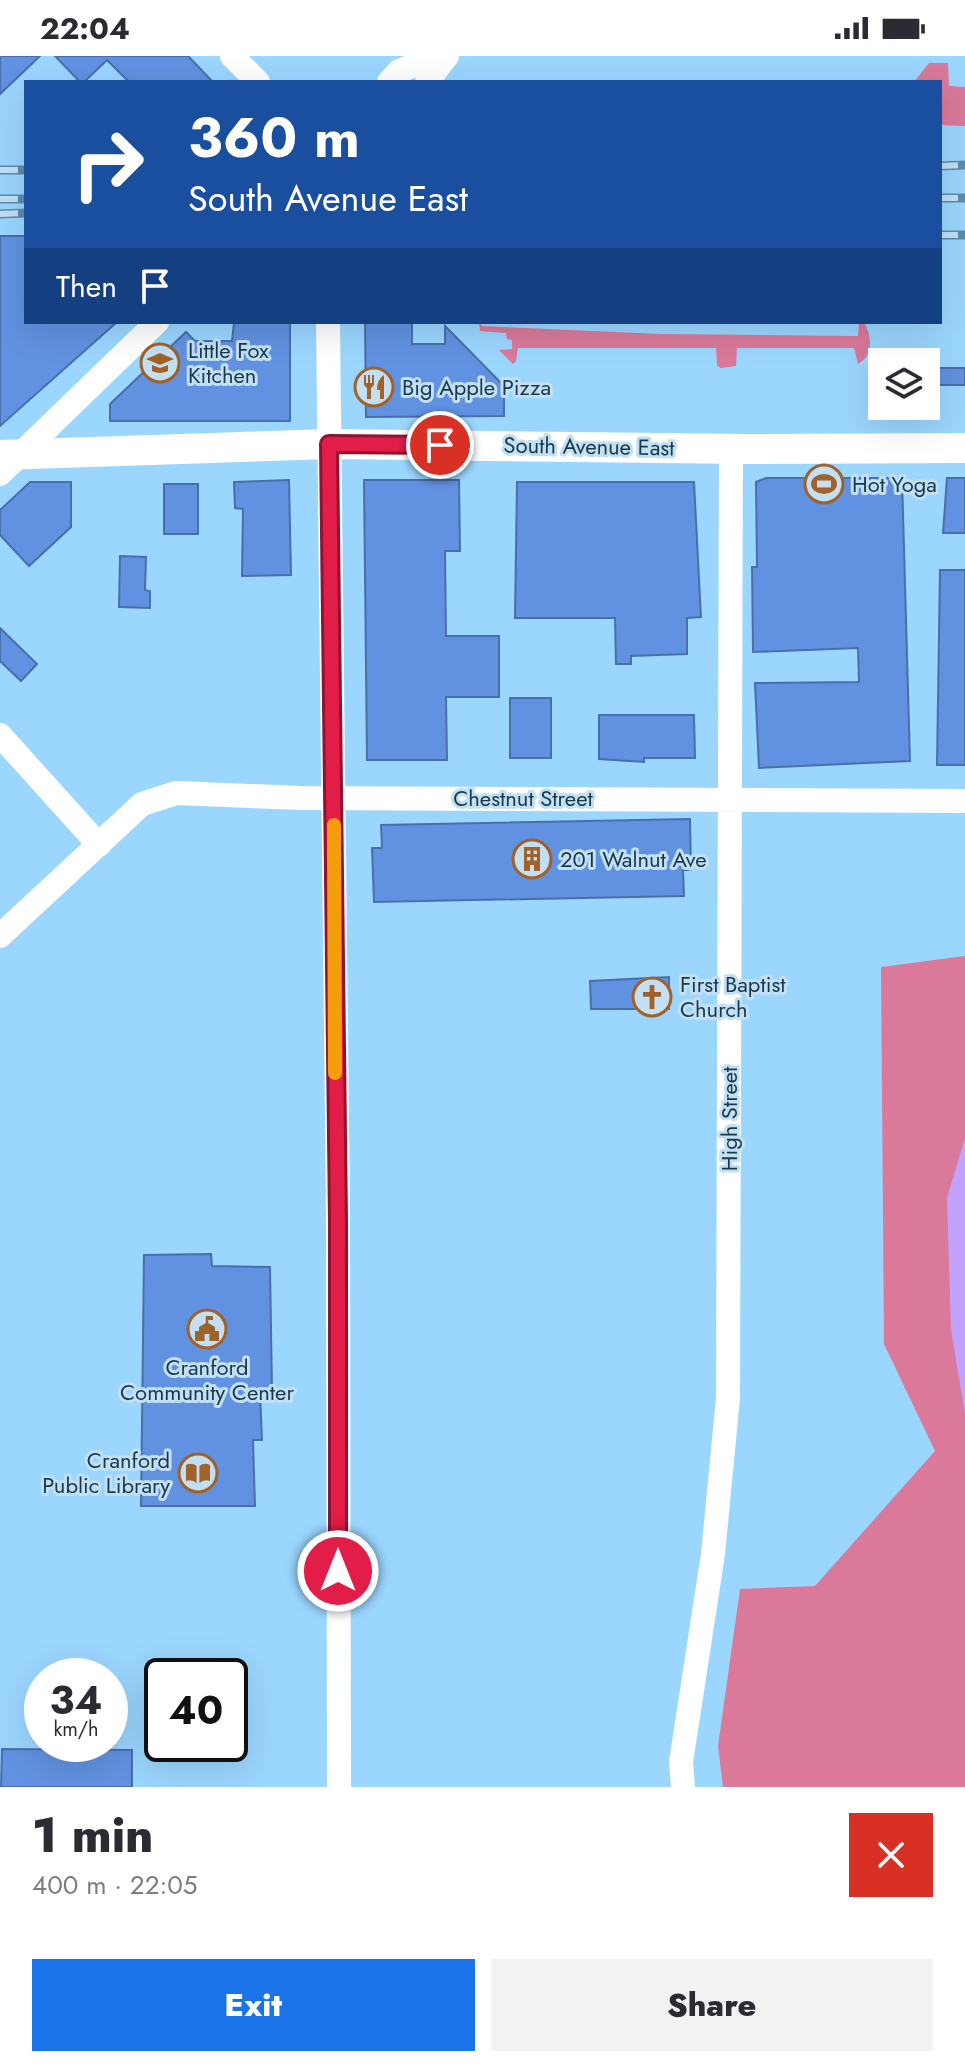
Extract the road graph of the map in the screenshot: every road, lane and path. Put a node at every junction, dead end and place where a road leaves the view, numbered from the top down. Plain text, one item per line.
1 (232, 56) edge
2 (440, 56) edge
3 (447, 56) edge
4 (256, 80) edge
5 (391, 80) edge
6 (429, 80) edge
7 (155, 324) edge
8 (328, 324) edge
9 (329, 444) junction
10 (965, 448) edge
11 (731, 449) junction
12 (7, 461) edge
13 (0, 735) edge
14 (334, 797) junction
15 (730, 798) junction
16 (965, 801) edge
17 (99, 845) junction
18 (0, 936) edge
19 (339, 1787) edge
20 (683, 1787) edge

1 - 4 street
2 - 5 street
3 - 6 street
7 - 12 street
8 - 9 street
9 - 11 main road, South Avenue East
9 - 12 main road, South Avenue East
9 - 14 street
10 - 11 main road, South Avenue East
11 - 15 street, High Street
13 - 17 street
14 - 15 street, Chestnut Street
14 - 17 street, Chestnut Street
14 - 19 street
15 - 16 street, Chestnut Street
15 - 20 street, High Street
17 - 18 street, Chestnut Street

